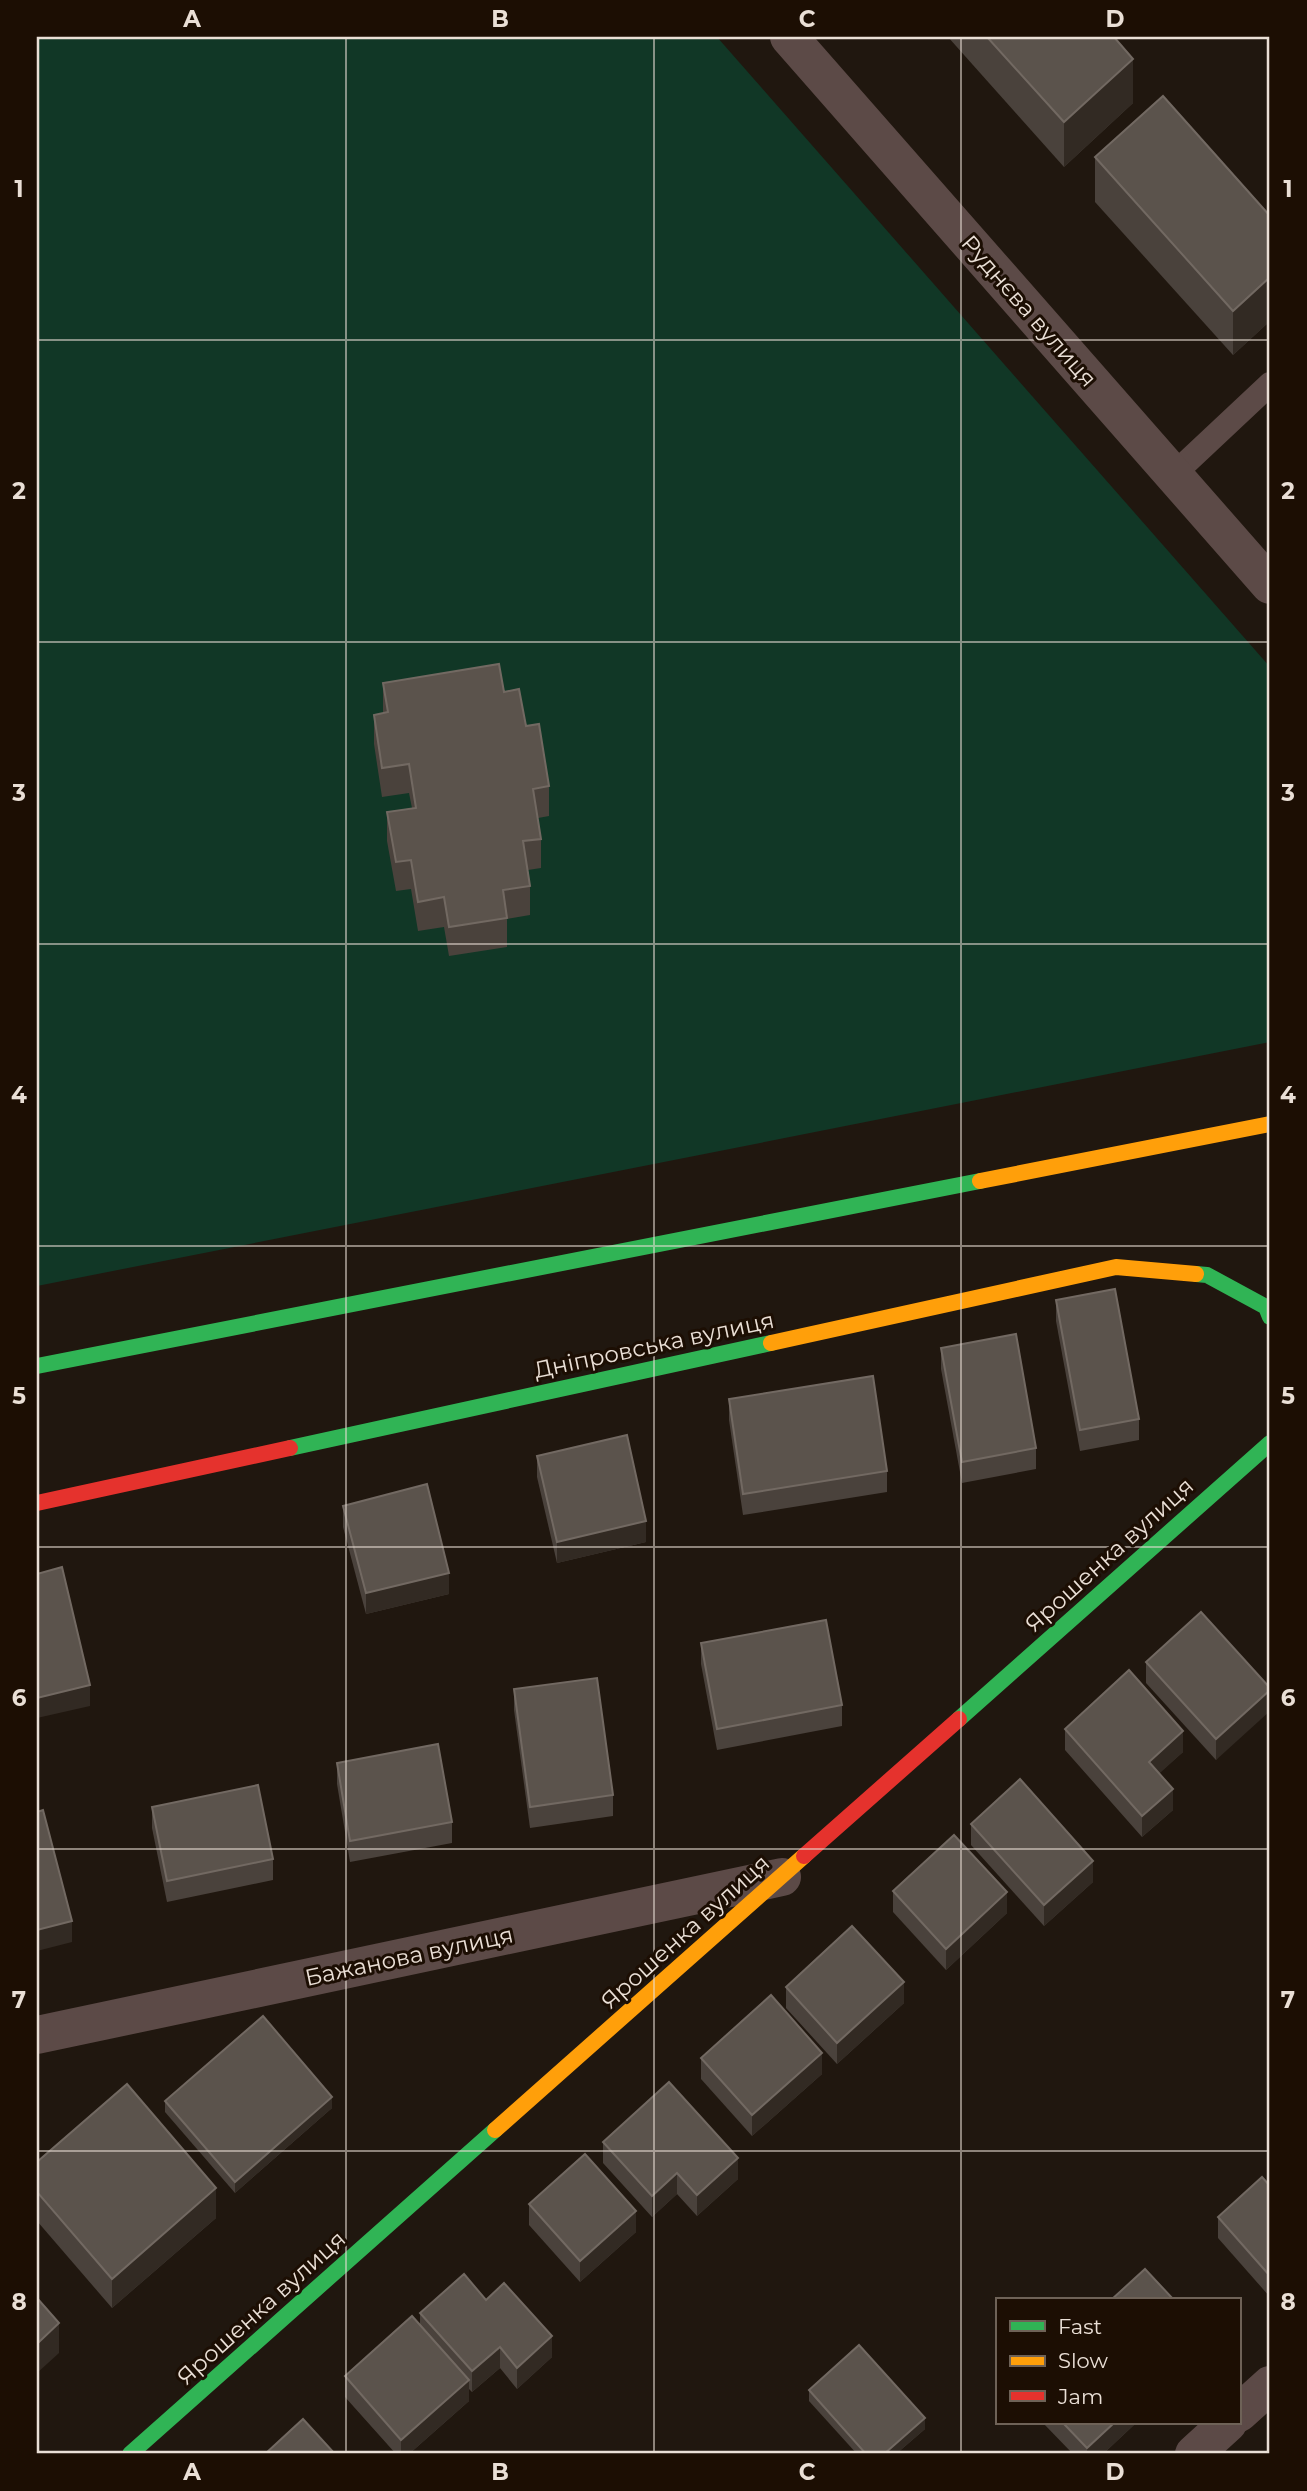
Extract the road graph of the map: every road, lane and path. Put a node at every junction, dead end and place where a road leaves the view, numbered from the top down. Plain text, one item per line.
1 (789, 37) edge
2 (1270, 384) edge
3 (1173, 475) junction
4 (1270, 585) edge
5 (1270, 1124) edge
6 (1270, 1317) edge
7 (37, 1366) edge
8 (1270, 1443) edge
9 (37, 1503) edge
10 (782, 1877) junction
11 (37, 2035) edge
12 (1270, 2385) edge
13 (1240, 2412) edge
14 (1227, 2424) edge
15 (130, 2454) edge
16 (1194, 2454) edge

1 - 3 street, Руднєва вулиця
2 - 3 lane
3 - 4 street, Руднєва вулиця
5 - 7 street
6 - 9 street, Дніпровська вулиця
8 - 10 street, Ярошенка вулиця
10 - 11 street, Бажанова вулиця
10 - 15 street, Ярошенка вулиця
12 - 13 street
14 - 16 street

